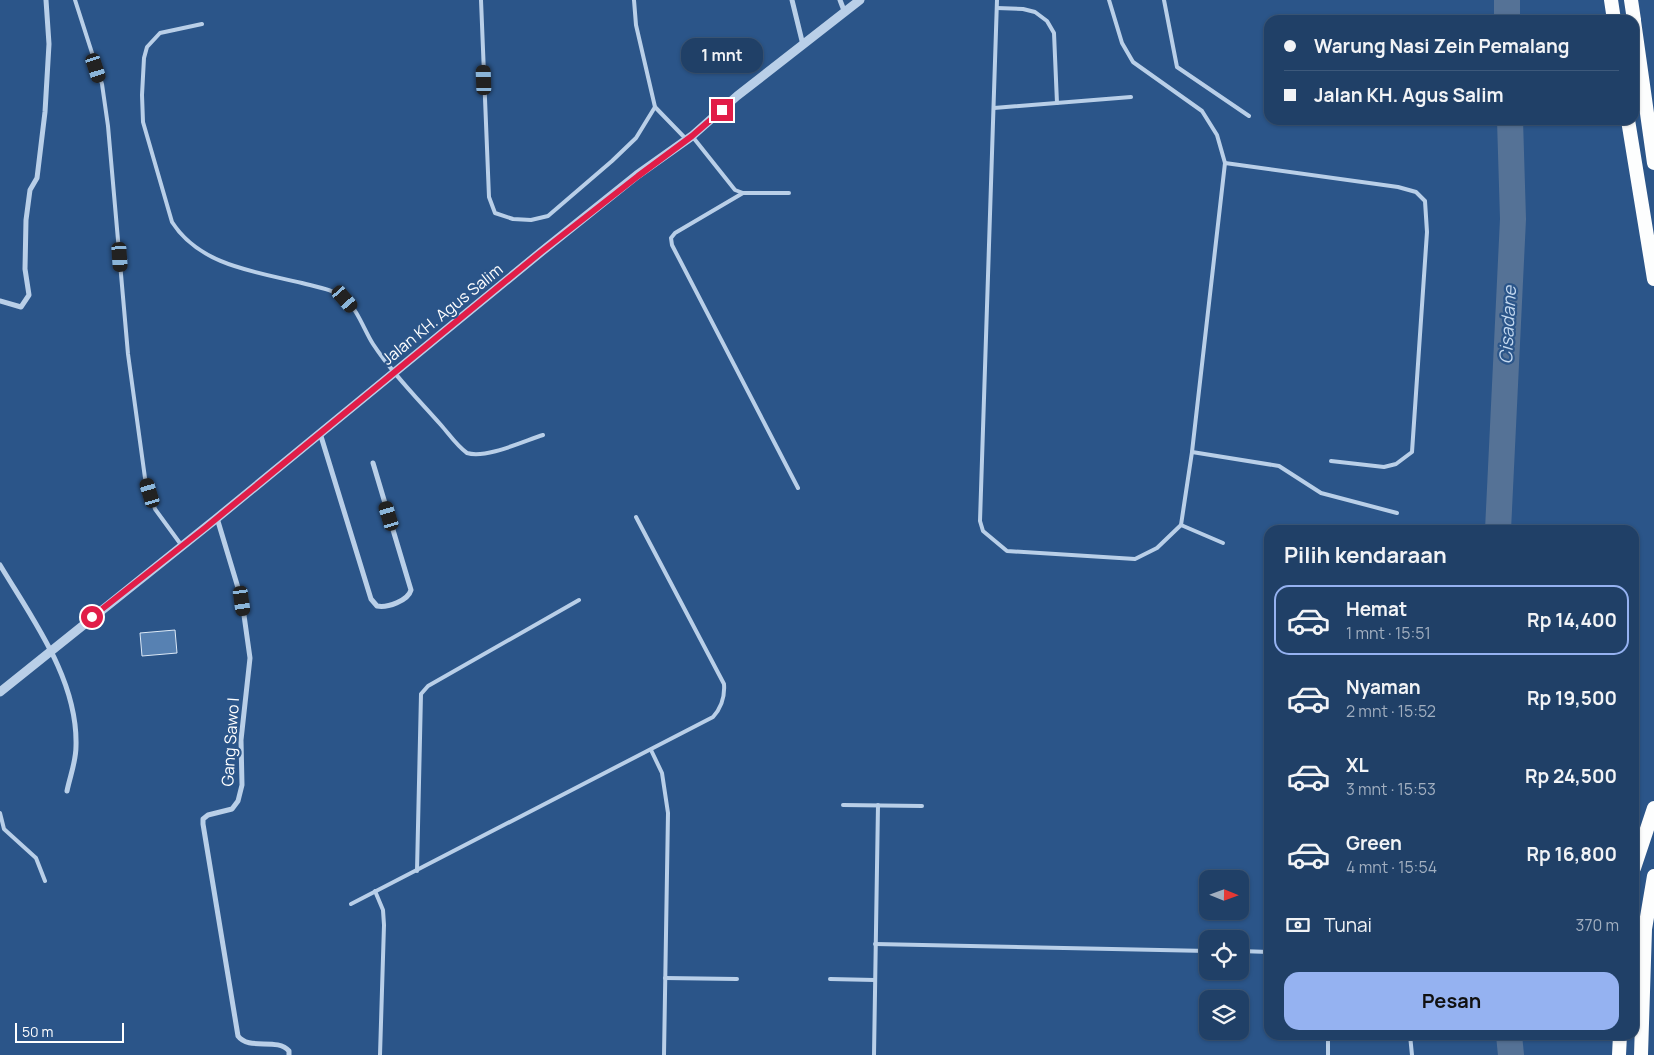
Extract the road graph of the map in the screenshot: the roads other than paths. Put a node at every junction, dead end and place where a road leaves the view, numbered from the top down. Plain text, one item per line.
1 (46, 0) edge
2 (75, 0) edge
3 (481, 0) edge
4 (634, 0) edge
5 (792, 0) edge
6 (840, 0) edge
7 (860, 0) edge
8 (997, 0) edge
9 (1110, 0) edge
10 (1164, 0) edge
11 (1611, 0) edge
12 (1631, 0) edge
13 (996, 8) junction
14 (845, 13) junction
15 (1613, 15) edge
16 (1633, 15) edge
17 (202, 24) dead end
18 (803, 45) junction
19 (1639, 50) edge
20 (1131, 97) dead end
21 (1057, 103) junction
22 (655, 107) junction
23 (994, 108) junction
24 (1249, 116) dead end
25 (1650, 117) edge
26 (1629, 125) edge
27 (690, 138) junction
28 (1225, 163) junction
29 (1654, 164) edge
30 (743, 193) junction
31 (789, 193) dead end
32 (1654, 279) edge
33 (0, 301) edge
34 (395, 372) junction
35 (320, 433) junction
36 (543, 435) dead end
37 (1192, 452) junction
38 (1331, 461) dead end
39 (373, 463) dead end
40 (798, 488) dead end
41 (1397, 513) dead end
42 (636, 517) dead end
43 (217, 518) junction
44 (1181, 525) junction
45 (1223, 543) dead end
46 (182, 546) junction
47 (0, 565) edge
48 (579, 600) dead end
49 (52, 650) junction
50 (0, 692) edge
51 (652, 750) junction
52 (67, 791) dead end
53 (843, 805) dead end
54 (878, 805) junction
55 (922, 806) dead end
56 (1654, 808) edge
57 (0, 813) edge
58 (1639, 833) edge
59 (417, 870) junction
60 (1654, 879) edge
61 (45, 881) dead end
62 (375, 891) junction
63 (351, 904) dead end
64 (1649, 926) edge
65 (876, 944) junction
66 (1199, 951) edge
67 (1249, 952) edge
68 (1264, 952) edge
69 (666, 978) junction
70 (830, 979) dead end
71 (737, 980) dead end
72 (875, 980) junction
73 (1328, 1040) edge
74 (1410, 1040) edge
75 (1620, 1040) edge
76 (289, 1055) edge
77 (380, 1055) edge
78 (664, 1055) edge
79 (874, 1055) edge
80 (1328, 1055) edge
81 (1412, 1055) edge
82 (1619, 1055) edge
83 (1641, 1055) edge

1 - 33 street
2 - 46 lane
3 - 22 lane
4 - 22 lane
5 - 18 street
6 - 14 street
7 - 14 street, Jalan KH. Agus Salim
8 - 13 lane
9 - 28 lane
10 - 24 lane
11 - 15 highway
12 - 16 highway
13 - 21 lane
13 - 23 lane
14 - 18 street, Jalan KH. Agus Salim
17 - 34 lane
18 - 27 street, Jalan KH. Agus Salim
19 - 25 highway
20 - 21 lane
21 - 23 lane
22 - 27 lane
23 - 44 lane
25 - 29 highway
26 - 32 highway
27 - 30 lane
27 - 34 street, Jalan KH. Agus Salim
28 - 37 lane
28 - 38 lane
30 - 31 lane
30 - 40 lane
34 - 35 street, Jalan KH. Agus Salim
34 - 36 lane
35 - 39 street
35 - 43 street, Jalan KH. Agus Salim
37 - 41 lane
37 - 44 lane
42 - 51 lane
43 - 46 street, Jalan KH. Agus Salim
43 - 76 street, Gang Sawo I
44 - 45 lane
46 - 49 street, Jalan KH. Agus Salim
47 - 49 street
48 - 59 lane
49 - 50 street, Jalan KH. Agus Salim
49 - 52 street
51 - 59 lane
51 - 69 lane
53 - 54 lane
54 - 55 lane
54 - 65 lane
56 - 58 highway
57 - 61 lane
59 - 62 lane
60 - 64 highway
62 - 63 lane
62 - 77 lane
64 - 83 highway
65 - 66 lane
65 - 72 lane
67 - 68 lane
69 - 71 lane
69 - 78 lane
70 - 72 lane
72 - 79 lane
73 - 80 lane
74 - 81 lane
75 - 82 highway

